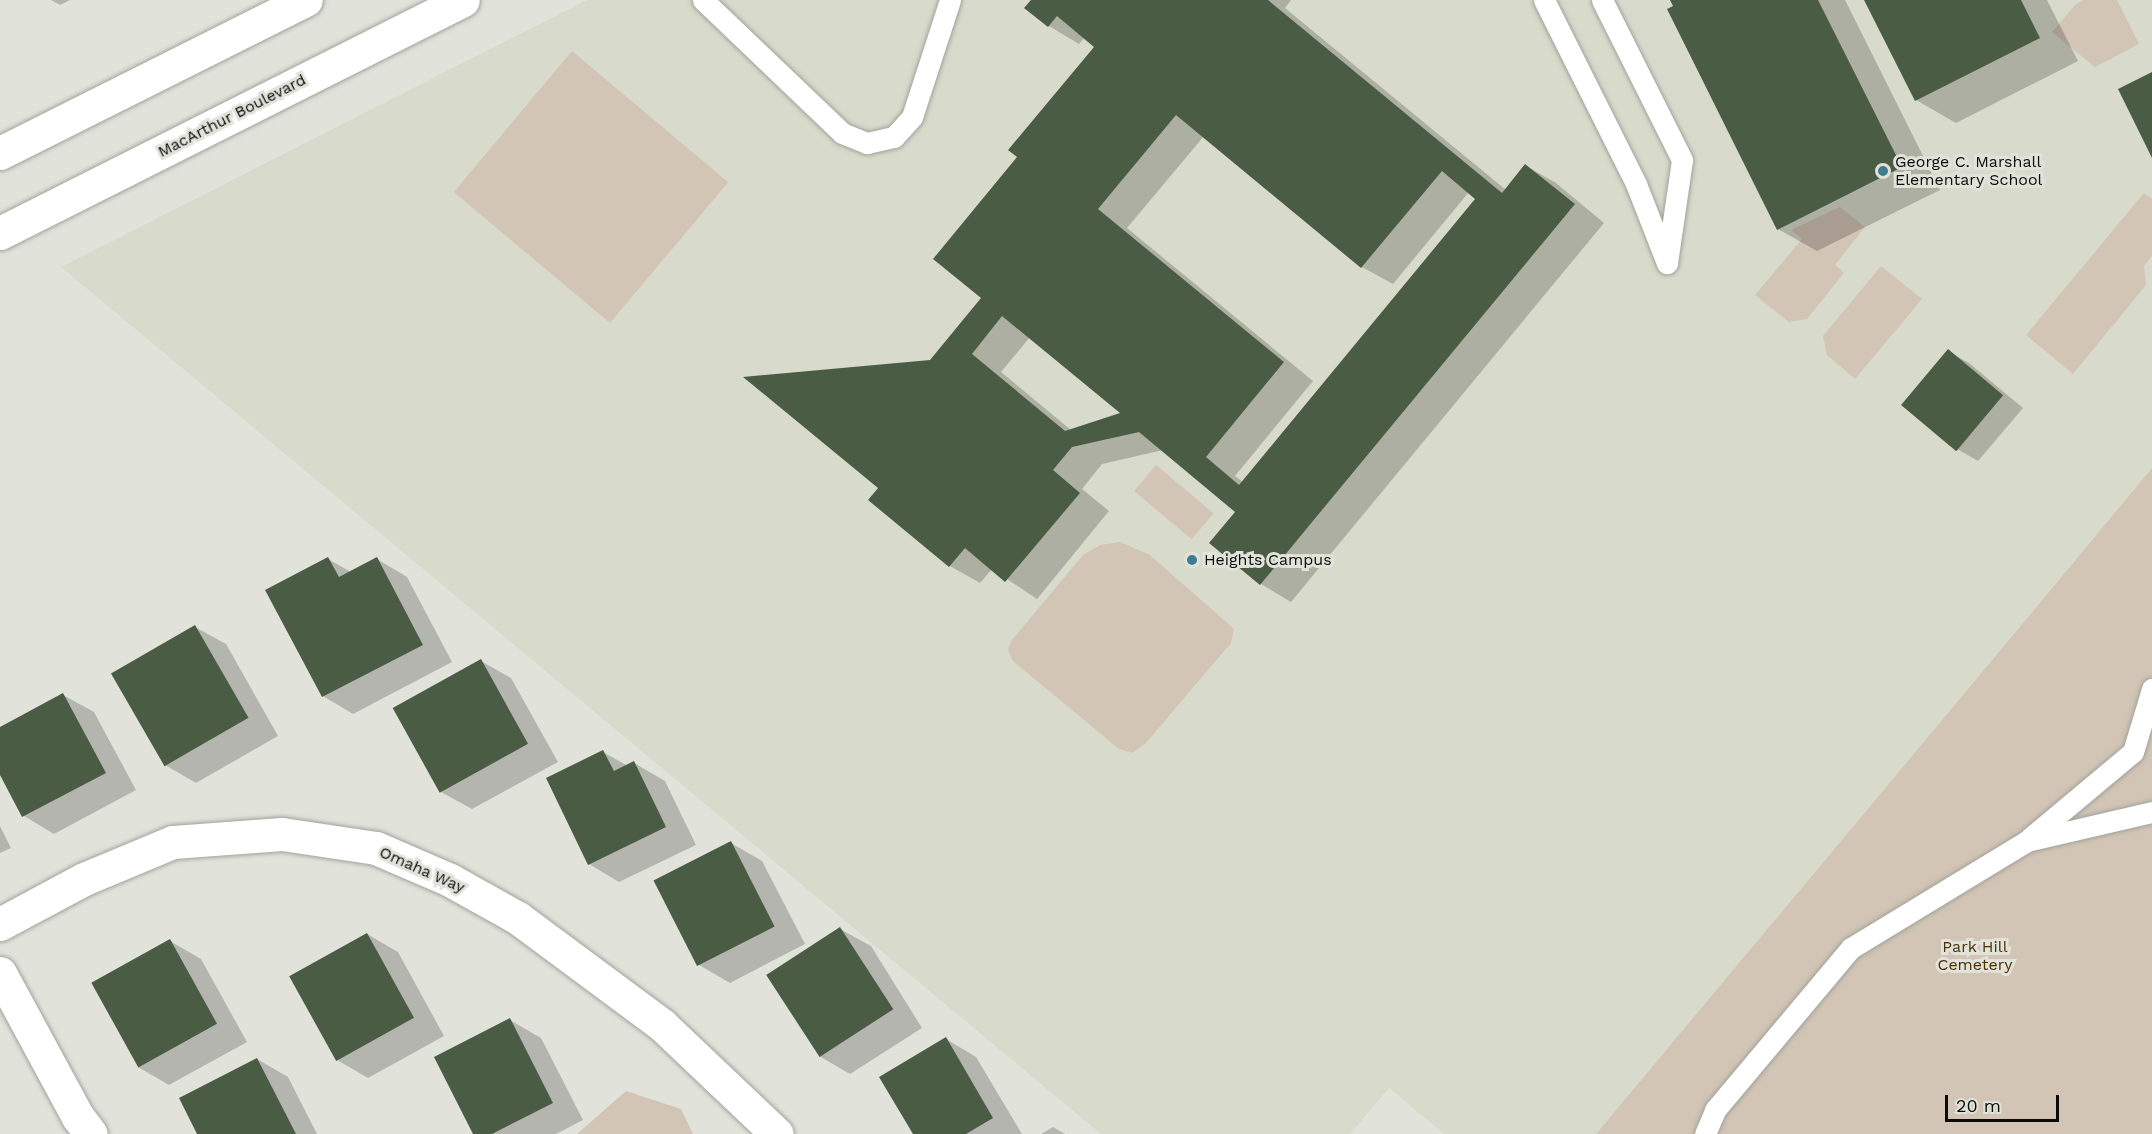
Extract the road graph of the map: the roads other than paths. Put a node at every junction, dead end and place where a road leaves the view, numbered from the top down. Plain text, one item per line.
1 (306, 0) edge
2 (464, 0) edge
3 (950, 0) edge
4 (1544, 0) edge
5 (1602, 0) edge
6 (709, 2) edge
7 (0, 153) edge
8 (0, 233) edge
9 (2152, 689) edge
10 (2152, 812) edge
11 (2027, 841) junction
12 (0, 924) edge
13 (0, 974) edge
14 (91, 1134) edge
15 (777, 1134) edge
16 (1705, 1134) edge

1 - 7 street
2 - 8 street, MacArthur Boulevard
3 - 6 lane
4 - 5 lane
9 - 11 lane
10 - 11 lane
11 - 16 lane
12 - 15 street, Omaha Way
13 - 14 street

